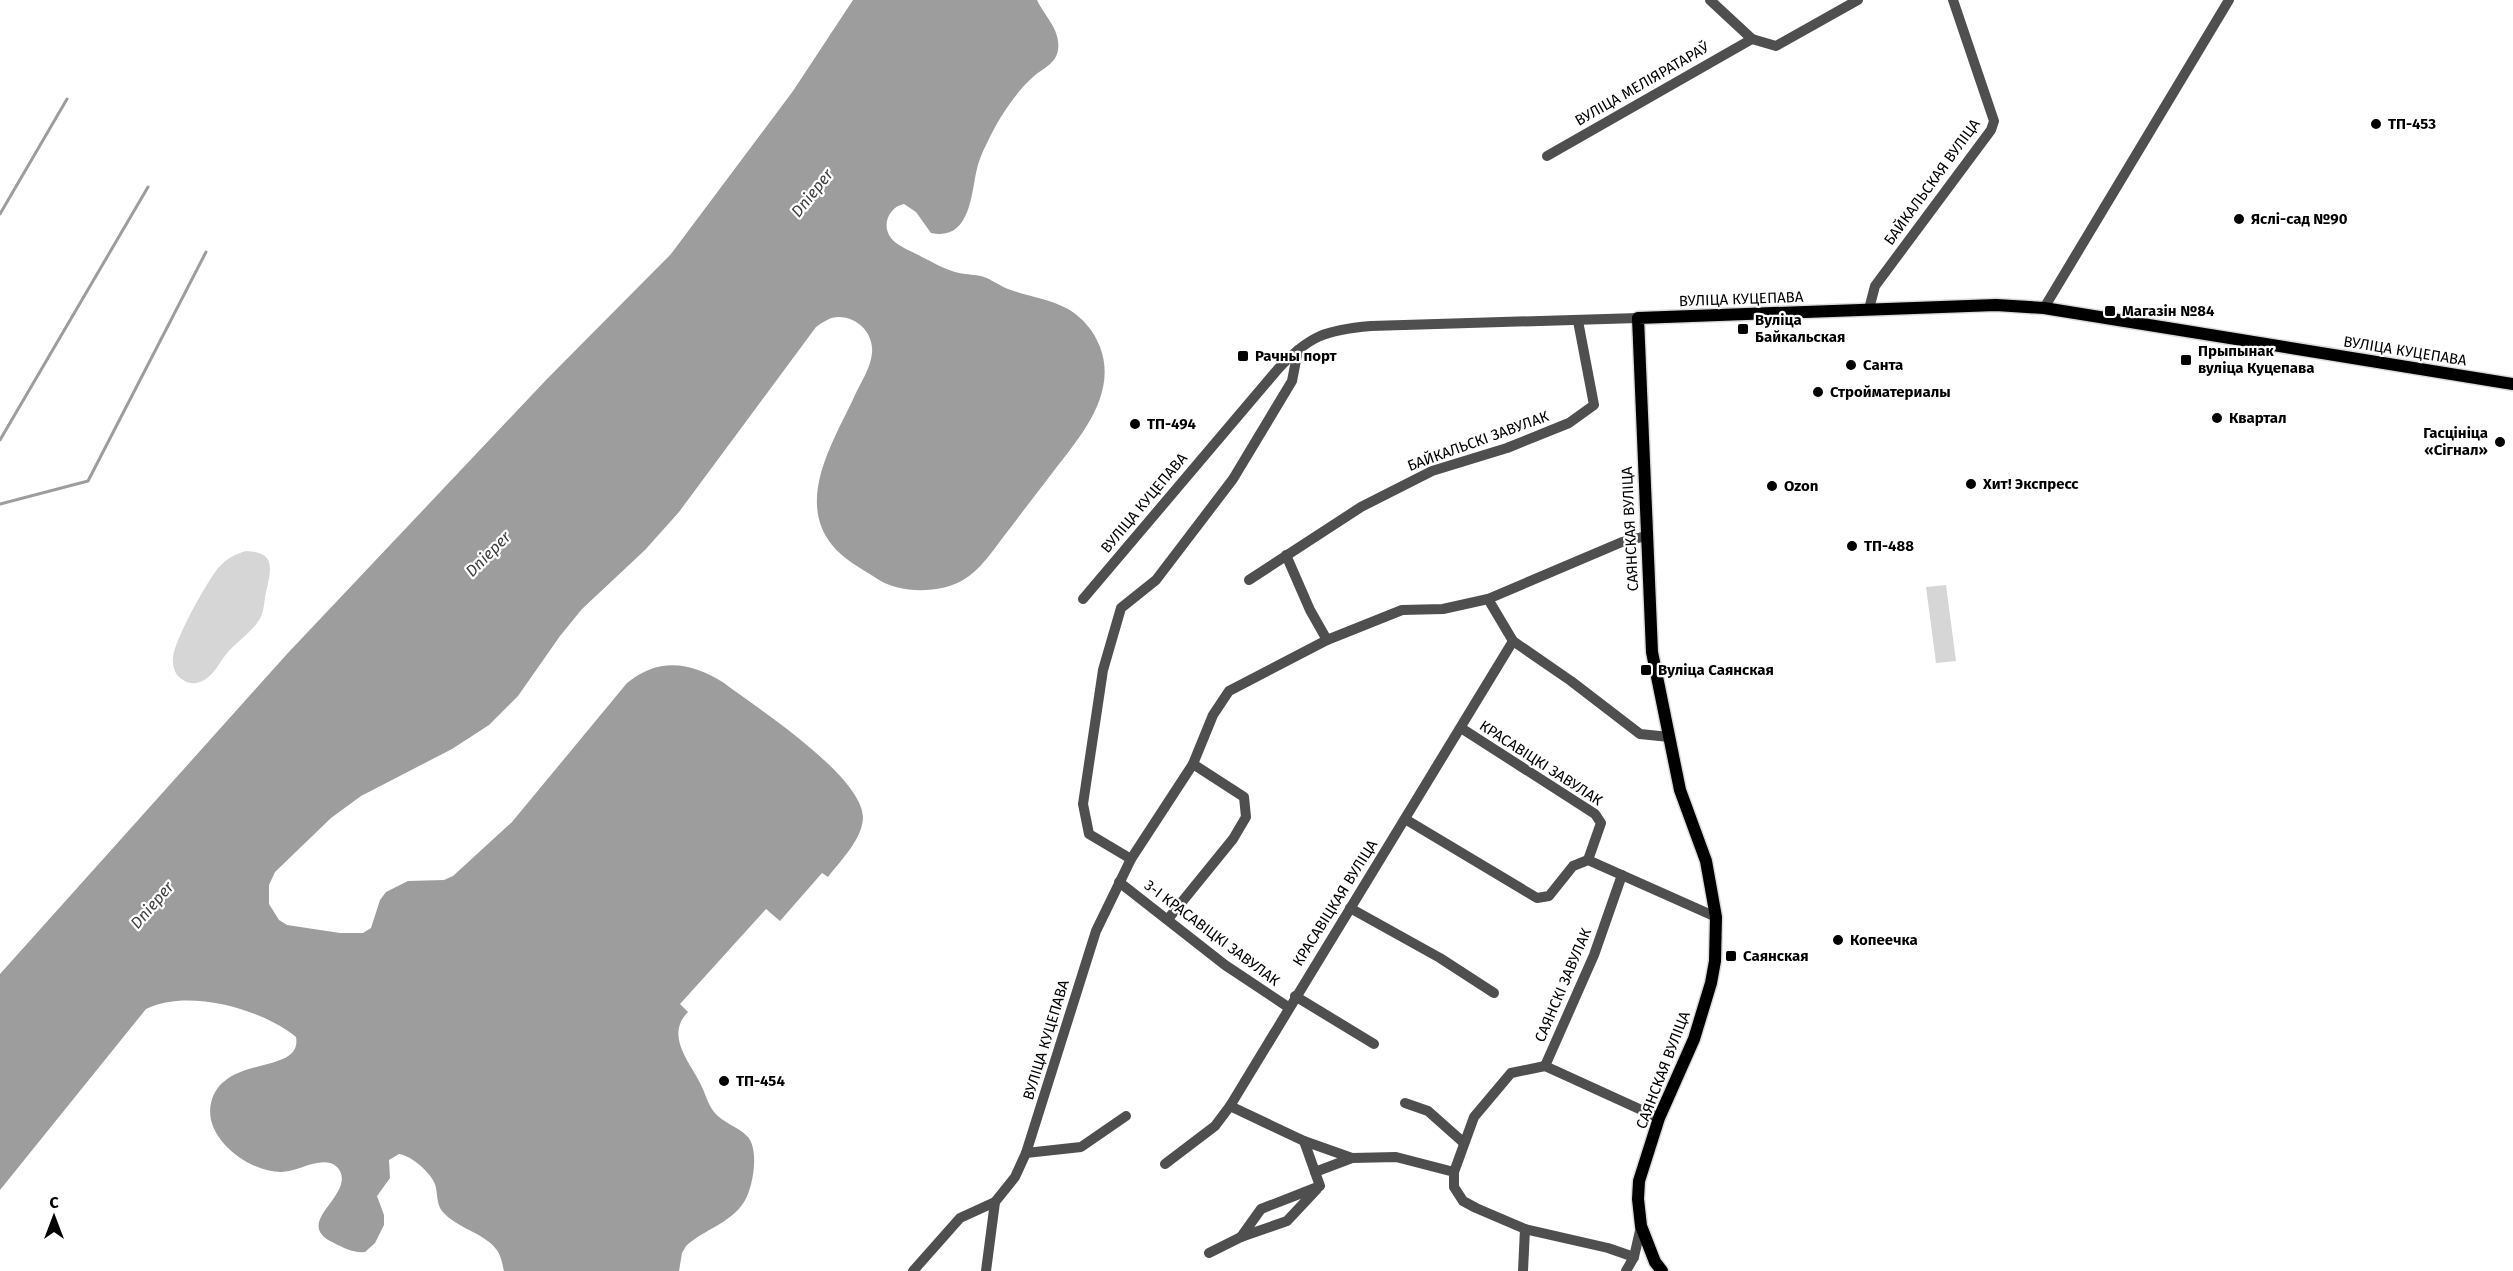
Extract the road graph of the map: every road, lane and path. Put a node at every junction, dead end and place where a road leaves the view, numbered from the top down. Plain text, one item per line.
1 (1710, 0) edge
2 (1858, 0) edge
3 (1953, 0) edge
4 (2229, 0) edge
5 (1752, 39) junction
6 (1547, 156) dead end
7 (2044, 308) junction
8 (1869, 309) junction
9 (1638, 318) junction
10 (1578, 321) junction
11 (1299, 349) junction
12 (2513, 384) edge
13 (1646, 536) junction
14 (1287, 555) junction
15 (1249, 580) dead end
16 (1083, 599) dead end
17 (1488, 599) junction
18 (1327, 640) junction
19 (1513, 641) junction
20 (1461, 728) junction
21 (1669, 737) junction
22 (1193, 764) junction
23 (1405, 819) junction
24 (1131, 859) junction
25 (1588, 860) junction
26 (1622, 875) junction
27 (1119, 882) junction
28 (1350, 908) junction
29 (1716, 917) junction
30 (1168, 919) junction
31 (1494, 993) dead end
32 (1296, 996) junction
33 (1288, 1007) junction
34 (1374, 1044) dead end
35 (1545, 1066) junction
36 (1405, 1102) dead end
37 (1230, 1106) junction
38 (1126, 1116) dead end
39 (1659, 1118) junction
40 (1304, 1141) junction
41 (1464, 1143) junction
42 (1026, 1153) junction
43 (1352, 1158) junction
44 (1165, 1164) dead end
45 (1315, 1172) junction
46 (1454, 1172) junction
47 (1320, 1186) junction
48 (995, 1202) junction
49 (1641, 1226) junction
50 (1525, 1229) junction
51 (1241, 1238) junction
52 (1209, 1253) dead end
53 (1634, 1257) junction
54 (913, 1271) edge
55 (986, 1271) edge
56 (1523, 1271) edge
57 (1626, 1271) edge
58 (1662, 1271) edge

1 - 5 street
2 - 5 street
3 - 8 street, БАЙКАЛЬСКАЯ ВУЛІЦА
4 - 7 street
5 - 6 street, ВУЛІЦА МЕЛІЯРАТАРАЎ
7 - 8 main road, ВУЛІЦА КУЦЕПАВА
7 - 12 main road, ВУЛІЦА КУЦЕПАВА
8 - 9 main road, ВУЛІЦА КУЦЕПАВА
9 - 10 street, ВУЛІЦА КУЦЕПАВА
9 - 13 main road, САЯНСКАЯ ВУЛІЦА
10 - 11 street, ВУЛІЦА КУЦЕПАВА
10 - 14 street, БАЙКАЛЬСКІ ЗАВУЛАК
11 - 16 street, ВУЛІЦА КУЦЕПАВА
11 - 24 street
13 - 17 street
13 - 21 main road, САЯНСКАЯ ВУЛІЦА
14 - 15 street, БАЙКАЛЬСКІ ЗАВУЛАК
14 - 18 street
17 - 18 street
17 - 19 street
18 - 22 street
19 - 20 street, КРАСАВІЦКАЯ ВУЛІЦА
19 - 21 street
20 - 23 street, КРАСАВІЦКАЯ ВУЛІЦА
20 - 25 street, КРАСАВІЦКІ ЗАВУЛАК
21 - 29 main road, САЯНСКАЯ ВУЛІЦА
22 - 24 street
22 - 30 street
23 - 25 street
23 - 28 street, КРАСАВІЦКАЯ ВУЛІЦА
24 - 27 street
25 - 26 street
26 - 29 street
26 - 35 street, САЯНСКІ ЗАВУЛАК
27 - 30 street, 3-І КРАСАВІЦКІ ЗАВУЛАК
27 - 42 street, ВУЛІЦА КУЦЕПАВА
28 - 31 street
28 - 32 street, КРАСАВІЦКАЯ ВУЛІЦА
29 - 39 main road, САЯНСКАЯ ВУЛІЦА
30 - 33 street, 3-І КРАСАВІЦКІ ЗАВУЛАК
32 - 33 street, КРАСАВІЦКАЯ ВУЛІЦА
32 - 34 street, 3-І КРАСАВІЦКІ ЗАВУЛАК
33 - 37 street, КРАСАВІЦКАЯ ВУЛІЦА
35 - 39 street
35 - 41 street, САЯНСКІ ЗАВУЛАК
36 - 41 street
37 - 40 street
37 - 44 street, КРАСАВІЦКАЯ ВУЛІЦА
38 - 42 street
39 - 49 main road, САЯНСКАЯ ВУЛІЦА
40 - 43 street
40 - 45 street
41 - 46 street, САЯНСКІ ЗАВУЛАК
42 - 48 street, ВУЛІЦА КУЦЕПАВА
43 - 45 street
43 - 46 street
45 - 47 street
46 - 50 street
47 - 51 street
47 - 51 street
48 - 54 street
48 - 55 street
49 - 53 street
49 - 58 main road, САЯНСКАЯ ВУЛІЦА
50 - 53 street
50 - 56 street
51 - 52 street
53 - 57 street

